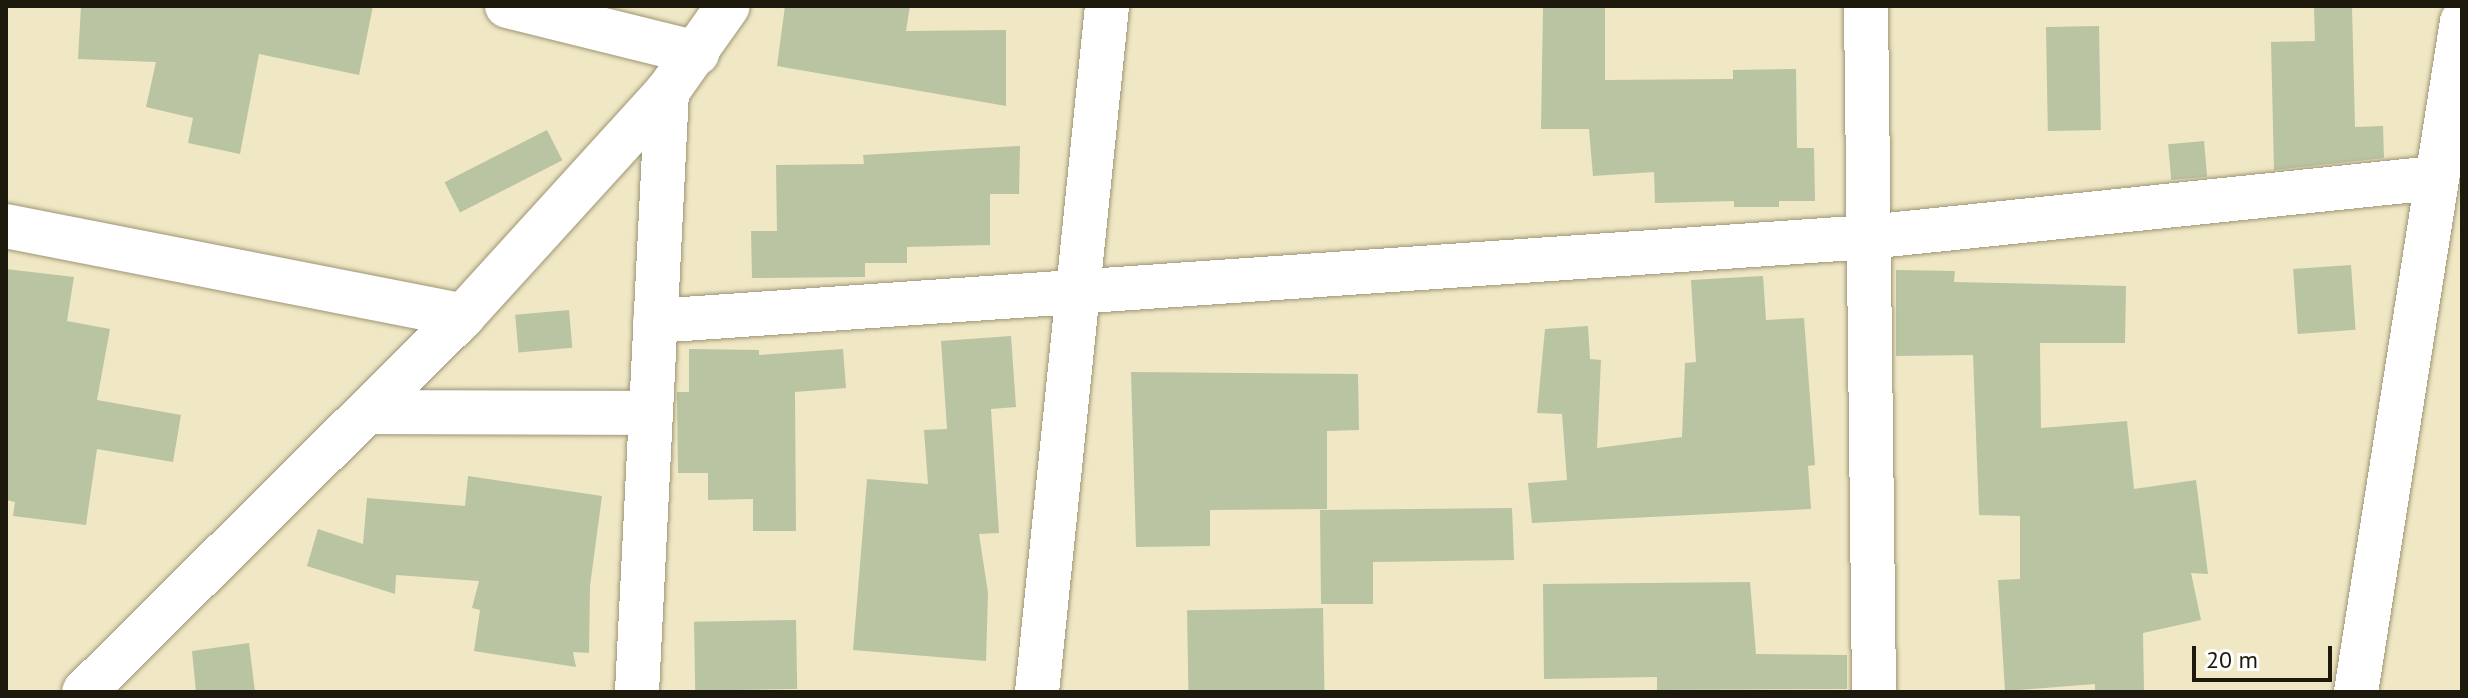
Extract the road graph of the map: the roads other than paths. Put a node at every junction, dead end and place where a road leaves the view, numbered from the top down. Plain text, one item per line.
1 (507, 6) edge
2 (728, 6) edge
3 (1107, 6) edge
4 (1866, 6) edge
5 (2460, 42) edge
6 (697, 53) junction
7 (667, 92) junction
8 (2434, 178) junction
9 (6, 226) edge
10 (1868, 237) junction
11 (1078, 292) junction
12 (463, 316) junction
13 (655, 321) junction
14 (372, 412) junction
15 (649, 413) junction
16 (84, 692) edge
17 (637, 692) edge
18 (1037, 692) edge
19 (1874, 692) edge
20 (2356, 692) edge

1 - 6 street
2 - 6 street
3 - 11 street
4 - 10 street
5 - 8 street
6 - 7 street
7 - 12 street
7 - 13 street
8 - 10 street
8 - 20 street
9 - 12 street
10 - 11 street
10 - 19 street
11 - 13 street
11 - 18 street
12 - 14 street
13 - 15 street
14 - 15 street
14 - 16 street
15 - 17 street

